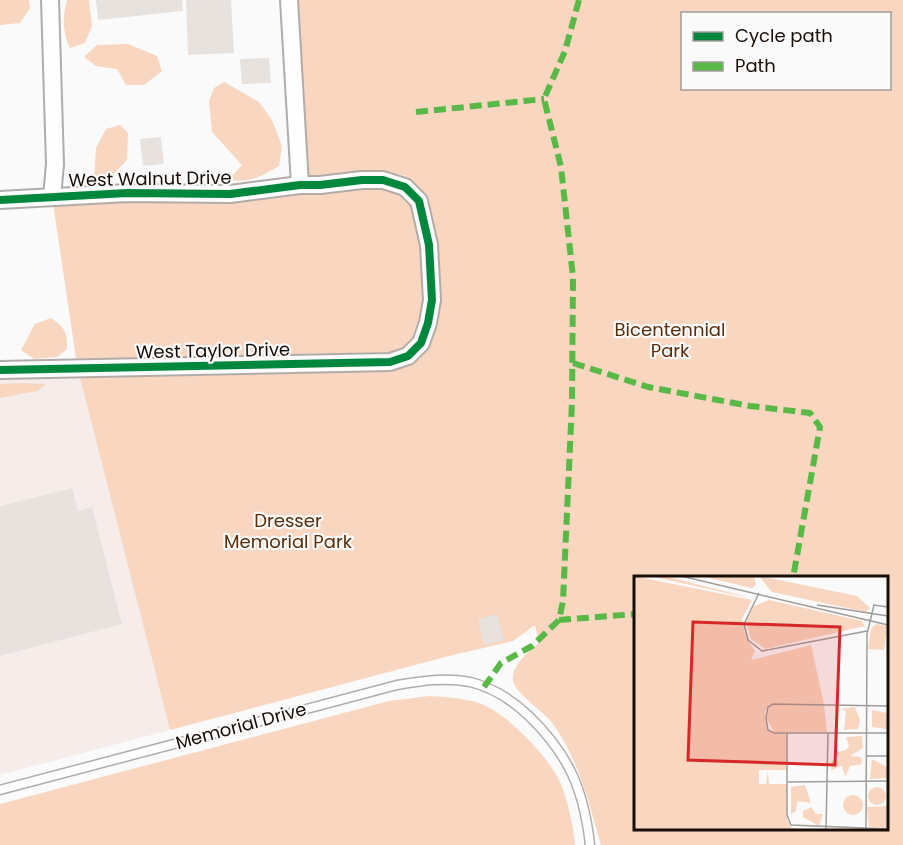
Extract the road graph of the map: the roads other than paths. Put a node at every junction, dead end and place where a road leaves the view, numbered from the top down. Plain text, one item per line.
1 (50, 0) edge
2 (289, 0) edge
3 (300, 185) junction
4 (52, 196) junction
5 (0, 200) edge
6 (421, 343) joint
7 (0, 370) edge
8 (0, 790) edge
9 (590, 845) edge

1 - 4 street
2 - 3 street
3 - 4 street, West Walnut Drive
3 - 6 street, West Walnut Drive
4 - 5 street, West Walnut Drive
6 - 7 street, West Taylor Drive
8 - 9 lane, Memorial Drive

